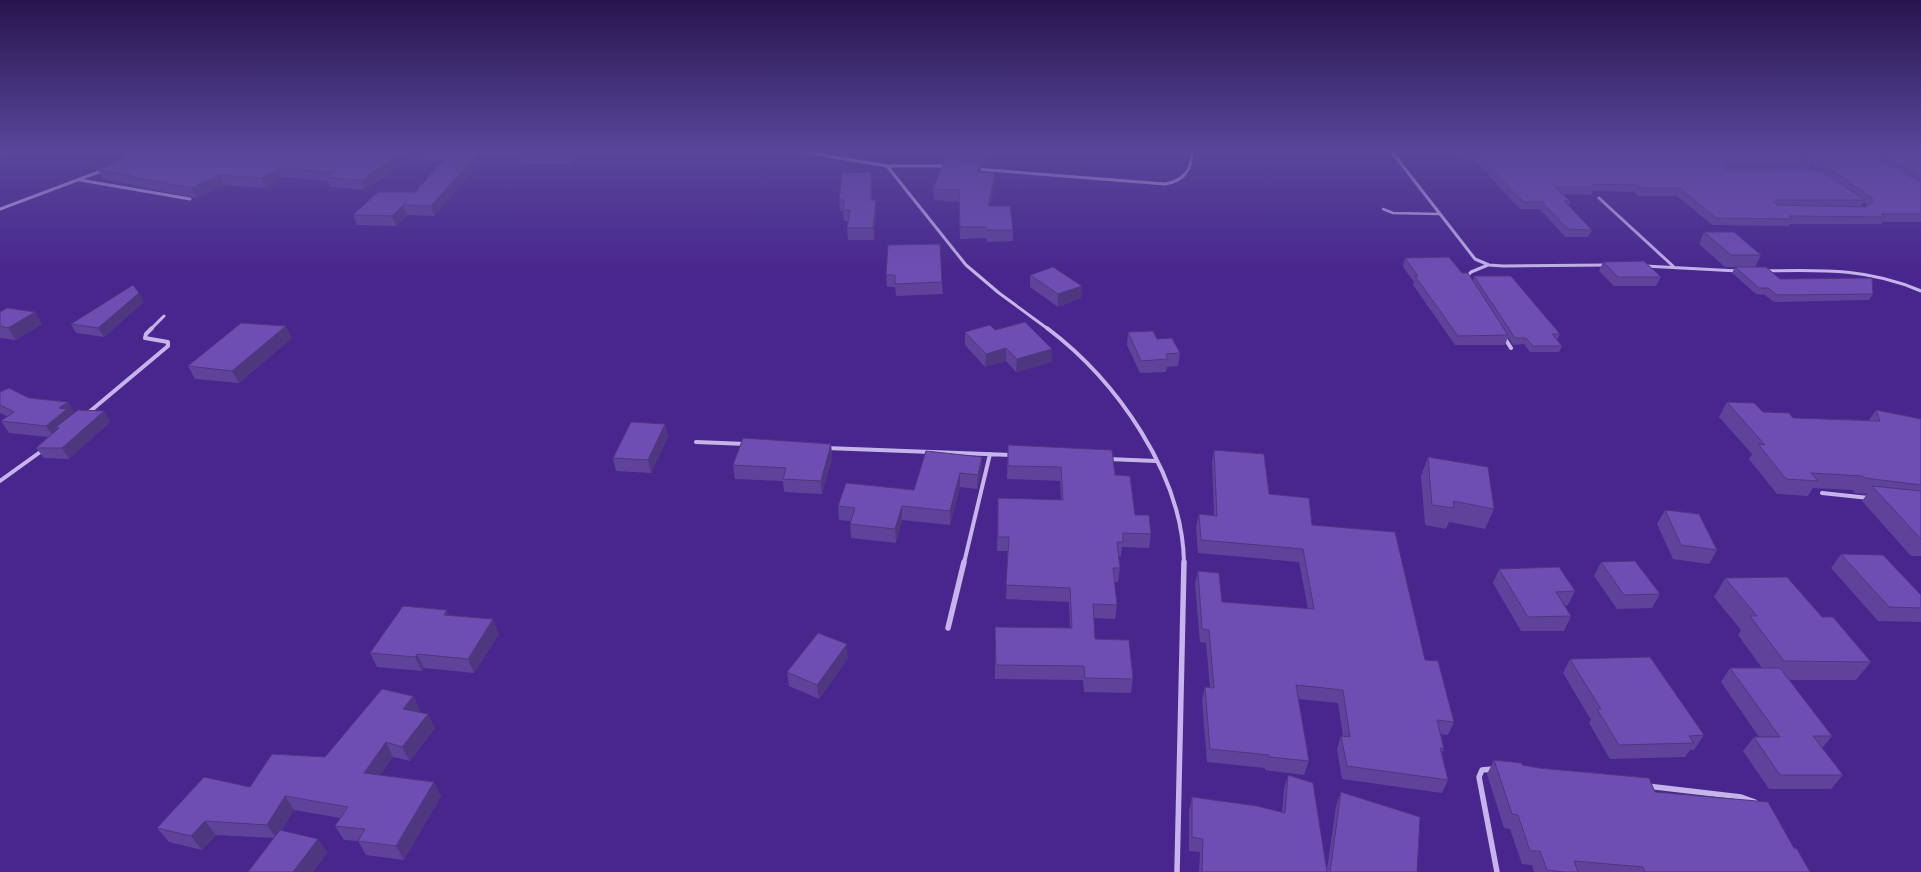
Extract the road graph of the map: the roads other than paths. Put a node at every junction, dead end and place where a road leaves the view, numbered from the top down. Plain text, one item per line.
1 (45, 193) edge
2 (153, 193) edge
3 (909, 193) edge
4 (1423, 193) edge
5 (1599, 198) dead end
6 (190, 199) dead end
7 (0, 209) edge
8 (1383, 209) dead end
9 (1439, 214) junction
10 (1489, 264) junction
11 (1612, 265) edge
12 (1643, 266) edge
13 (1675, 267) junction
14 (1745, 271) edge
15 (1760, 271) edge
16 (1467, 282) edge
17 (1921, 291) edge
18 (164, 316) dead end
19 (1503, 336) edge
20 (1512, 348) dead end
21 (84, 417) edge
22 (696, 442) dead end
23 (751, 445) edge
24 (47, 447) edge
25 (823, 448) edge
26 (990, 454) junction
27 (1013, 455) edge
28 (1100, 459) edge
29 (1156, 461) junction
30 (0, 481) edge
31 (1822, 493) dead end
32 (1875, 499) edge
33 (948, 628) dead end
34 (1498, 769) edge
35 (1639, 785) edge
36 (1760, 807) edge
37 (1177, 872) edge
38 (1497, 872) edge

1 - 7 street
2 - 6 street
3 - 29 street
4 - 9 street
5 - 13 street
8 - 9 lane
9 - 10 street
10 - 11 street
10 - 16 street
12 - 13 street
13 - 14 street
15 - 17 street
18 - 21 street
19 - 20 street
22 - 23 street
24 - 30 street
25 - 26 street
26 - 27 street
26 - 33 street
28 - 29 street
29 - 37 street
31 - 32 street
34 - 38 street
35 - 36 street

